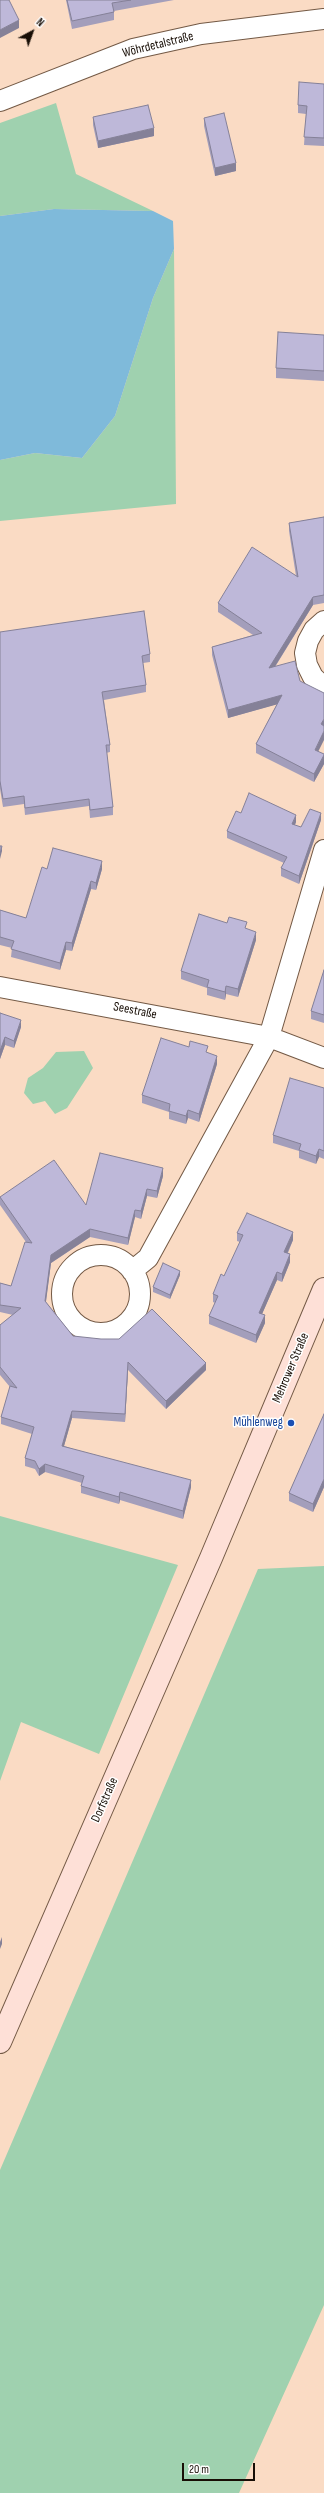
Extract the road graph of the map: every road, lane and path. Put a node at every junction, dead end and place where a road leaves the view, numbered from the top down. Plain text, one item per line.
1 (324, 19) edge
2 (0, 101) edge
3 (324, 621) edge
4 (324, 687) edge
5 (324, 850) edge
6 (0, 987) edge
7 (269, 1037) junction
8 (324, 1058) edge
9 (132, 1271) dead end
10 (324, 1289) edge
11 (211, 1558) joint
12 (0, 2042) edge

1 - 2 street, Wöhrdetalstraße
3 - 4 street
5 - 7 street
6 - 7 street, Seestraße
7 - 8 street, Seestraße
7 - 9 street
10 - 11 main road, Mehrower Straße
11 - 12 main road, Dorfstraße

